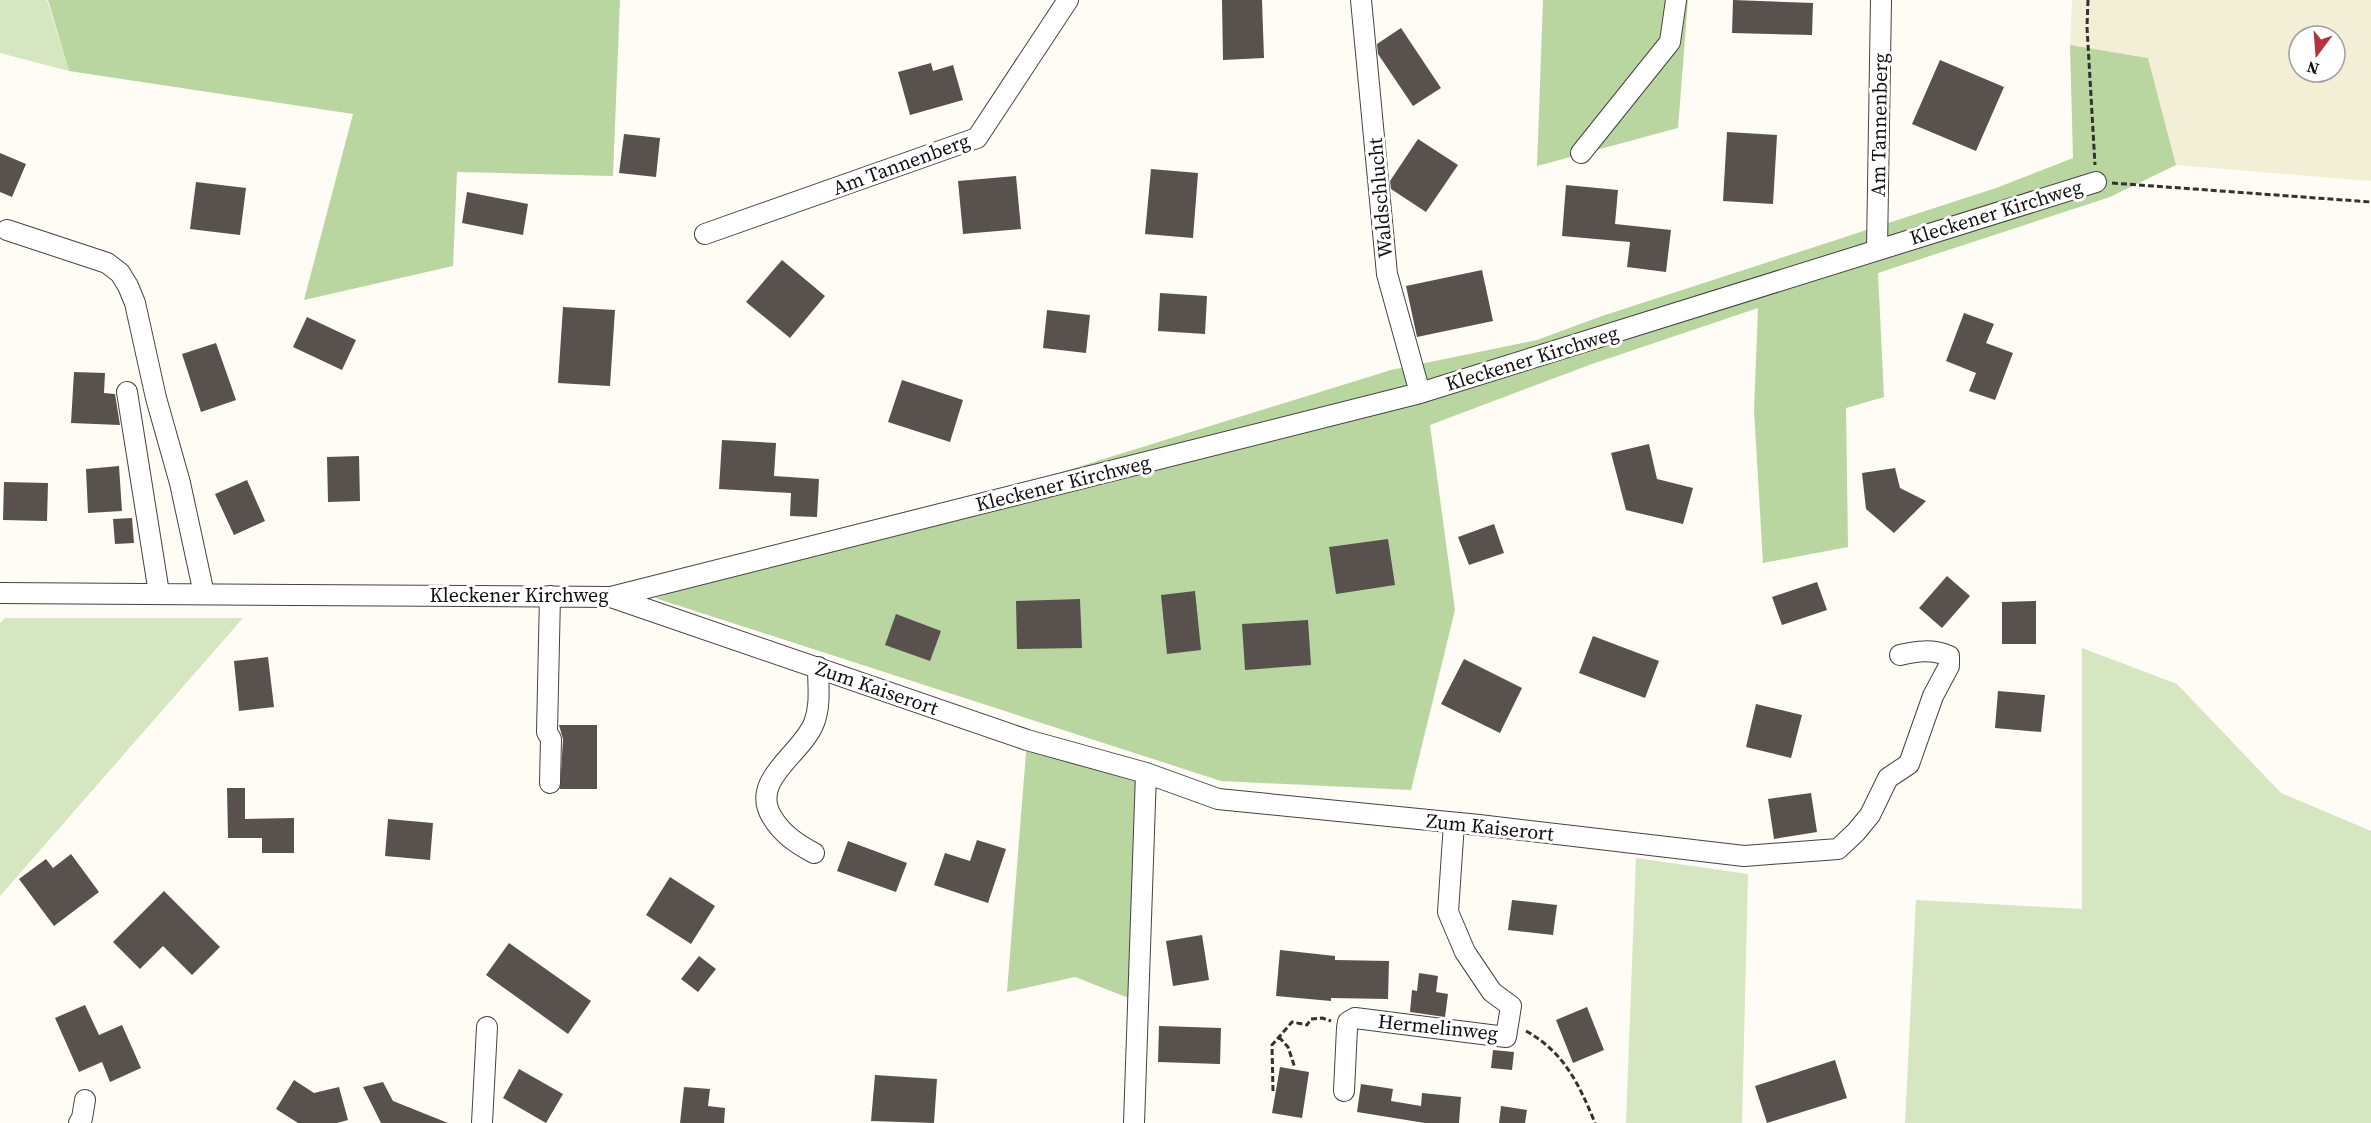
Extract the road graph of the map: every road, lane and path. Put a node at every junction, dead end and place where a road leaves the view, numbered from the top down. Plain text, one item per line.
1 (1068, 0) edge
2 (1361, 0) edge
3 (1676, 0) edge
4 (1881, 0) edge
5 (2088, 0) edge
6 (1581, 153) dead end
7 (2096, 182) junction
8 (2371, 202) edge
9 (7, 230) dead end
10 (705, 234) dead end
11 (1877, 249) junction
12 (127, 392) dead end
13 (1420, 393) junction
14 (0, 593) edge
15 (159, 593) junction
16 (204, 594) junction
17 (550, 596) junction
18 (611, 597) junction
19 (1900, 655) dead end
20 (818, 668) junction
21 (1146, 773) junction
22 (550, 783) dead end
23 (1454, 823) junction
24 (814, 853) dead end
25 (1352, 1021) junction
26 (1509, 1021) junction
27 (487, 1027) dead end
28 (1279, 1037) junction
29 (1295, 1068) dead end
30 (1344, 1090) dead end
31 (1273, 1092) dead end
32 (85, 1100) dead end
33 (79, 1123) edge
34 (482, 1123) edge
35 (1134, 1123) edge
36 (1596, 1123) edge

1 - 10 street, Am Tannenberg
2 - 13 street, Waldschlucht
3 - 6 street
4 - 11 street, Am Tannenberg
5 - 7 path
7 - 8 path
7 - 11 street, Kleckener Kirchweg
9 - 16 street
11 - 13 street, Kleckener Kirchweg
12 - 15 street
13 - 18 street, Kleckener Kirchweg
14 - 15 street, Kleckener Kirchweg
15 - 16 street, Kleckener Kirchweg
16 - 17 street, Kleckener Kirchweg
17 - 18 street, Kleckener Kirchweg
17 - 22 street
18 - 20 street, Zum Kaiserort
19 - 23 street, Zum Kaiserort
20 - 21 street, Zum Kaiserort
20 - 24 street
21 - 23 street, Zum Kaiserort
21 - 35 street
23 - 26 street, Hermelinweg
25 - 26 street, Hermelinweg
25 - 28 path
25 - 30 street
26 - 36 path, Hermelinweg
27 - 34 street
28 - 29 path
28 - 31 path
32 - 33 street

